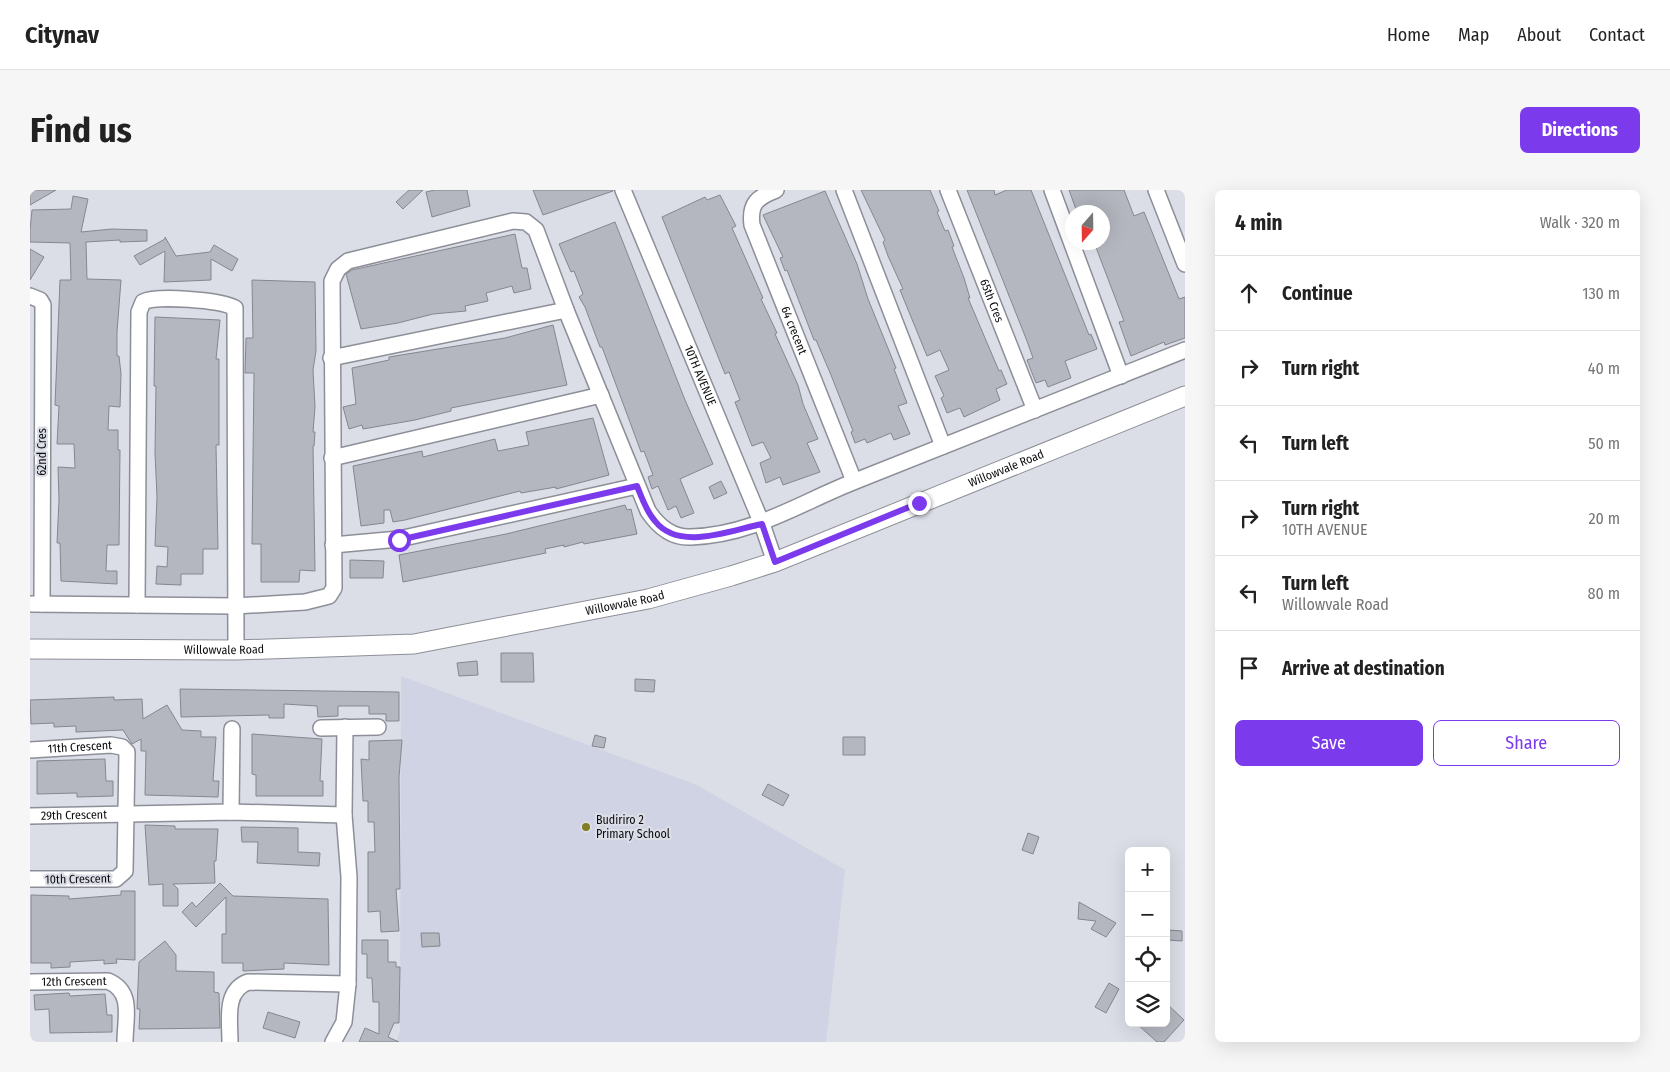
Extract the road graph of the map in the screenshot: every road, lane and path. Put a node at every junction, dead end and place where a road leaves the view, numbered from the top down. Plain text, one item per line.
1 (623, 190) edge
2 (776, 190) edge
3 (844, 190) edge
4 (948, 190) edge
5 (1052, 190) edge
6 (1156, 190) edge
7 (1185, 264) edge
8 (30, 296) edge
9 (566, 310) junction
10 (1185, 350) edge
11 (331, 358) junction
12 (1121, 376) junction
13 (601, 395) junction
14 (1185, 396) edge
15 (1035, 410) junction
16 (943, 446) junction
17 (332, 458) junction
18 (854, 481) junction
19 (637, 486) junction
20 (762, 524) junction
21 (333, 545) junction
22 (775, 562) junction
23 (36, 604) edge
24 (137, 605) junction
25 (235, 606) junction
26 (30, 649) edge
27 (236, 650) junction
28 (378, 726) dead end
29 (345, 727) junction
30 (321, 728) dead end
31 (232, 729) dead end
32 (30, 750) edge
33 (231, 812) junction
34 (122, 813) junction
35 (344, 815) junction
36 (30, 816) edge
37 (30, 879) edge
38 (30, 982) edge
39 (348, 984) junction
40 (125, 1042) edge
41 (230, 1042) edge
42 (333, 1042) edge

1 - 20 street, 10TH AVENUE
2 - 18 street, 64 crecent
3 - 16 street
4 - 15 street, 65th Cres
5 - 12 street
6 - 7 street
8 - 23 street, 62nd Cres
9 - 11 street
9 - 11 street
9 - 13 street
10 - 12 street
11 - 17 street
12 - 15 street
13 - 17 street
13 - 19 street
14 - 22 street, Willowvale Road
15 - 16 street
16 - 18 street
17 - 21 street
18 - 20 street
19 - 20 street
19 - 21 street
20 - 22 street, 10TH AVENUE
21 - 25 street
22 - 27 street, Willowvale Road
23 - 24 street
24 - 25 street
24 - 25 street
25 - 27 street
26 - 27 street, Willowvale Road
28 - 29 street
29 - 30 street
29 - 35 street
31 - 33 street
32 - 34 street, 11th Crescent
33 - 34 street, 29th Crescent
33 - 35 street, 29th Crescent
34 - 36 street, 29th Crescent
34 - 37 street, 10th Crescent
35 - 39 street
38 - 40 street, 12th Crescent
39 - 41 street
39 - 42 street

